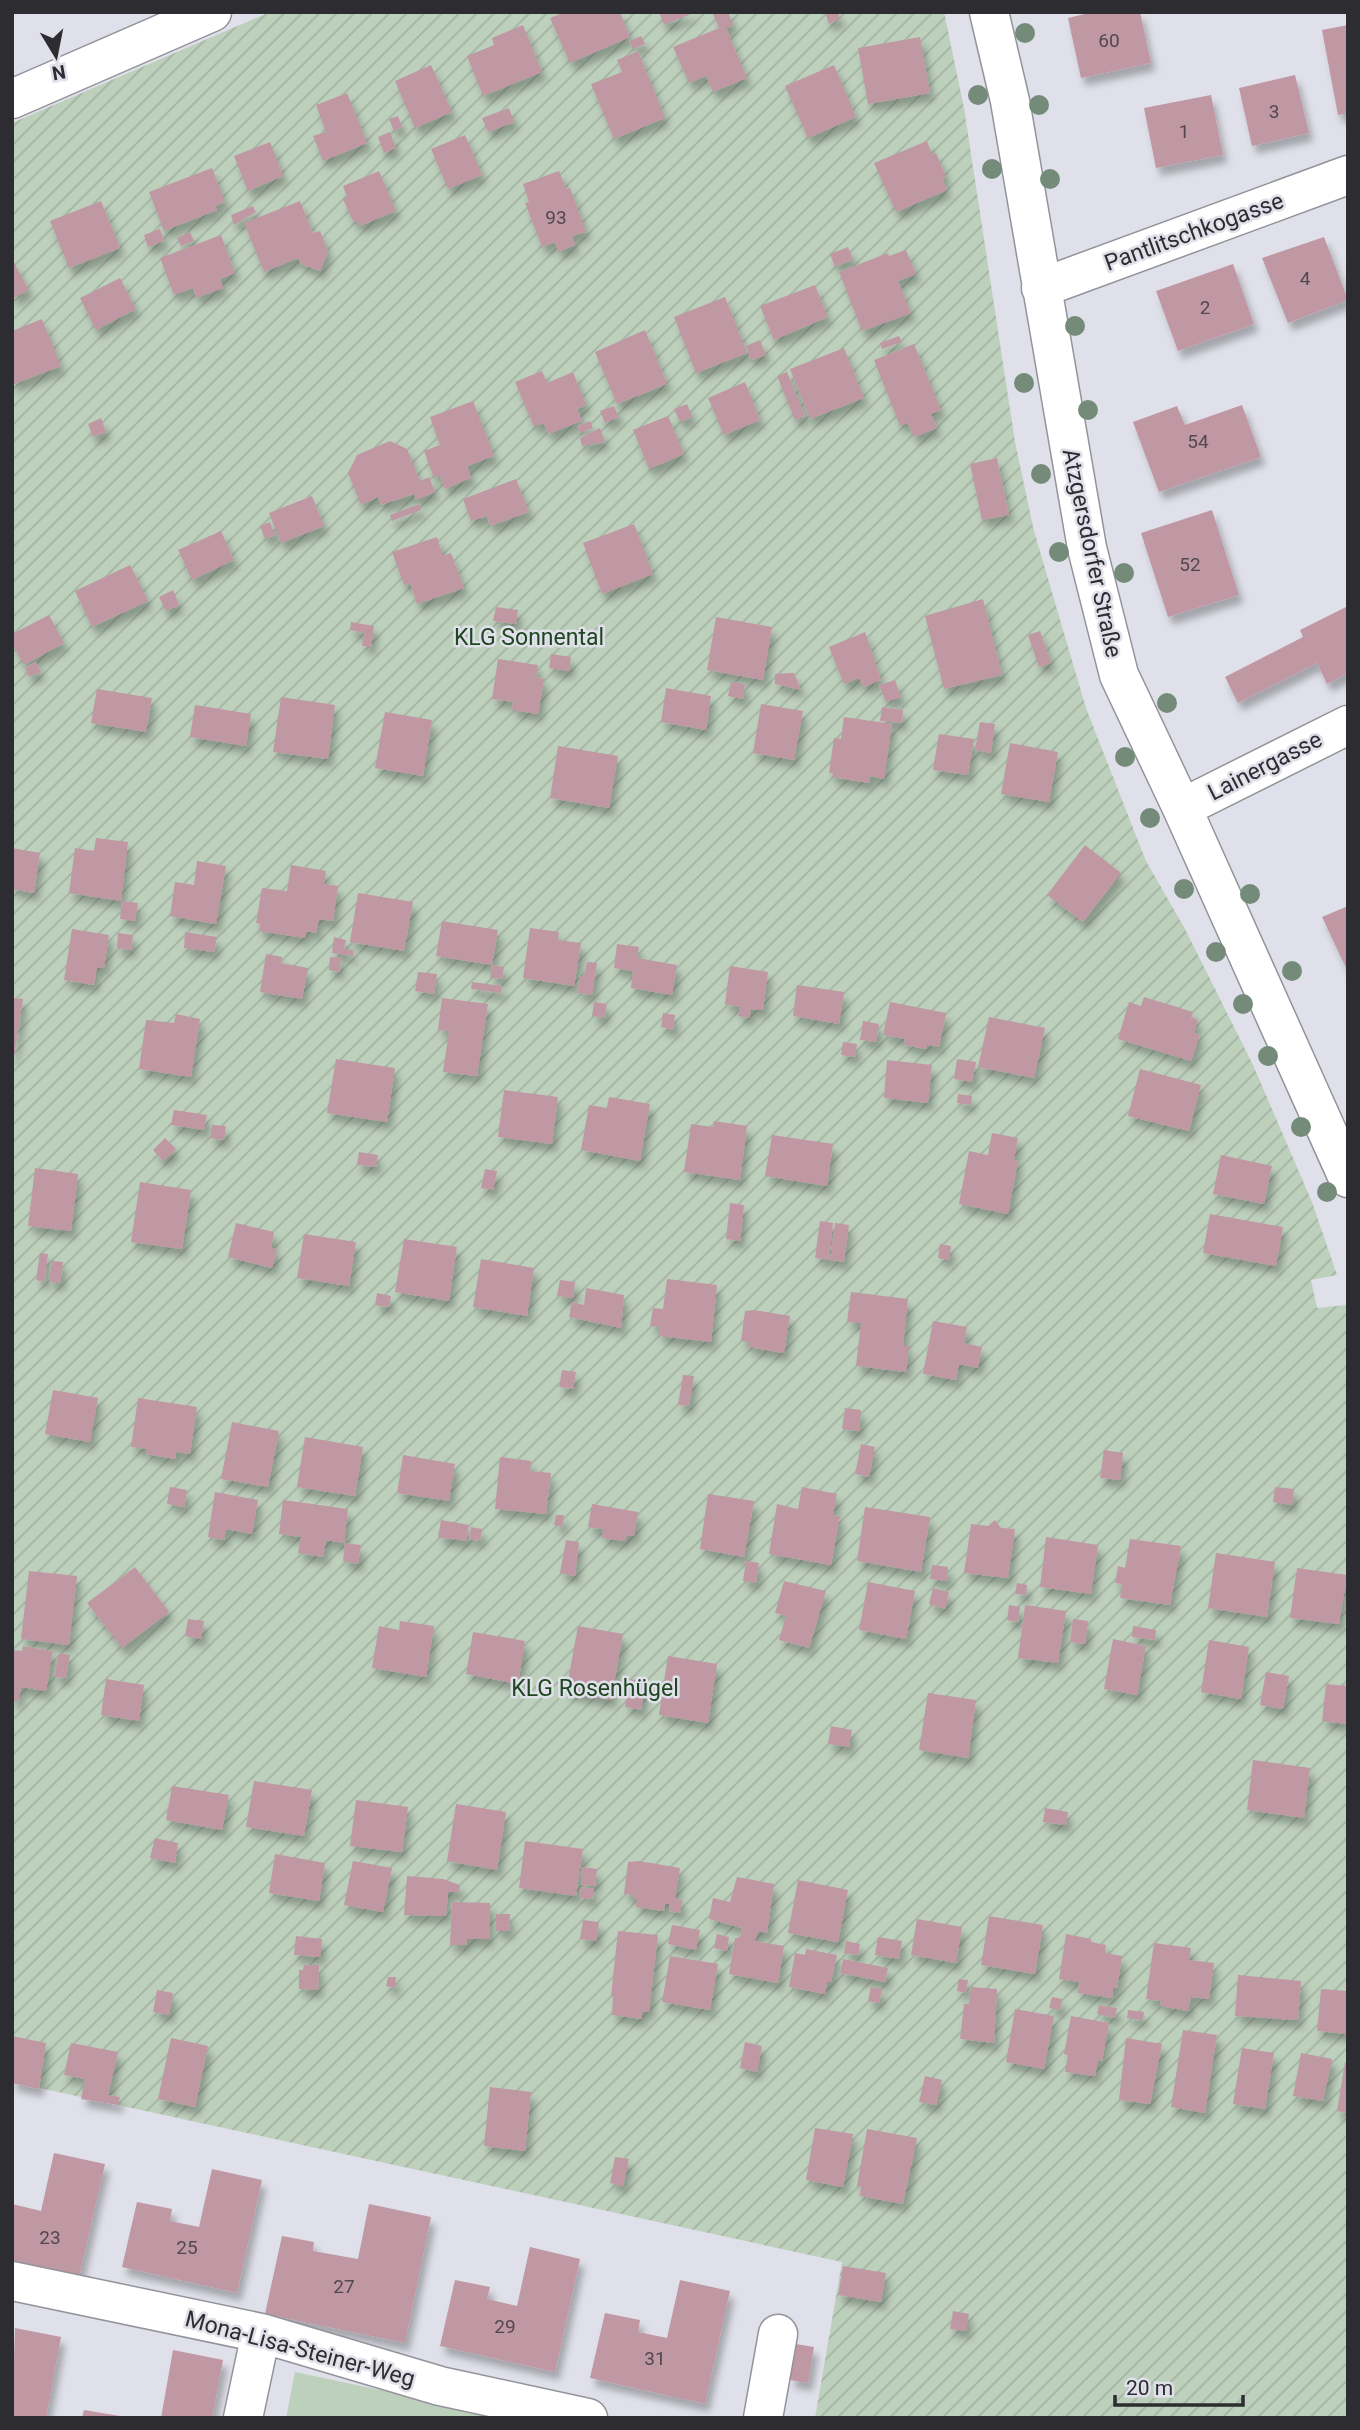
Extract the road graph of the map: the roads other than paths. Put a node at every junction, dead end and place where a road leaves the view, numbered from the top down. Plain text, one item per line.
1 (212, 12) edge
2 (989, 12) edge
3 (12, 99) edge
4 (1348, 176) edge
5 (1041, 288) junction
6 (1348, 725) edge
7 (1182, 808) junction
8 (1348, 1178) edge
9 (12, 2281) edge
10 (261, 2333) junction
11 (778, 2334) dead end
12 (243, 2418) edge
13 (588, 2418) edge
14 (763, 2418) edge

1 - 3 street
2 - 5 street, Atzgersdorfer Straße
4 - 5 street, Pantlitschkogasse
5 - 7 street, Atzgersdorfer Straße
6 - 7 street, Lainergasse
7 - 8 street, Atzgersdorfer Straße
9 - 10 street, Mona-Lisa-Steiner-Weg
10 - 12 street
10 - 13 street, Mona-Lisa-Steiner-Weg
11 - 14 street

